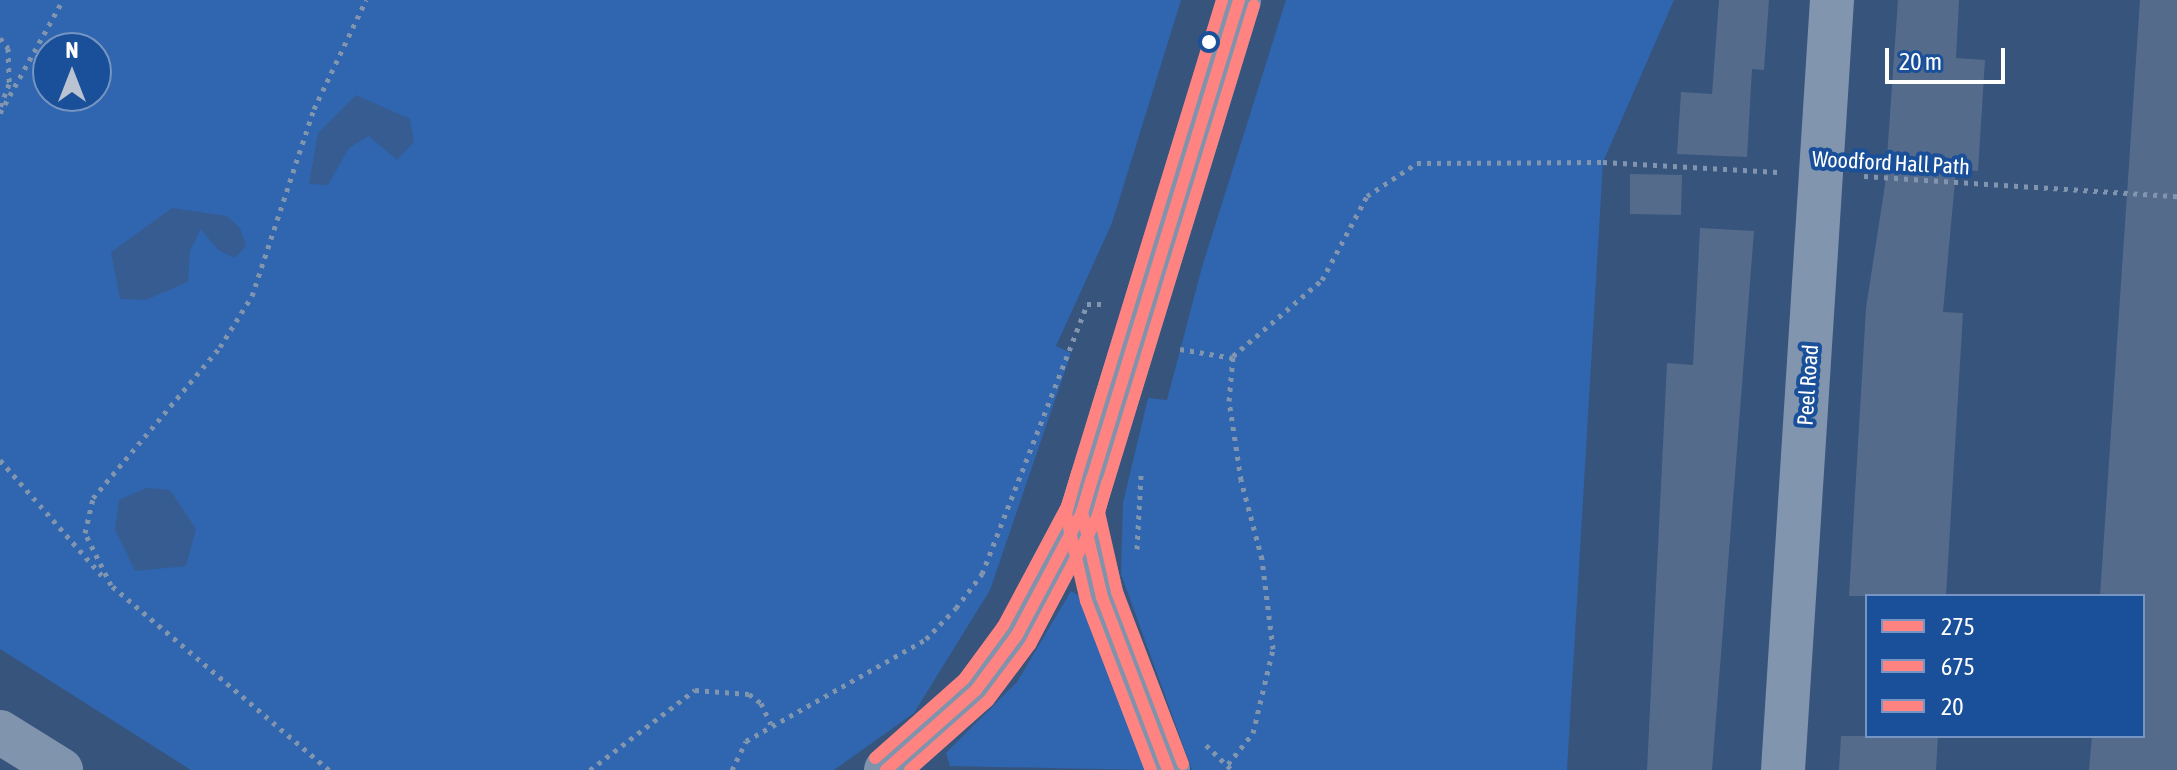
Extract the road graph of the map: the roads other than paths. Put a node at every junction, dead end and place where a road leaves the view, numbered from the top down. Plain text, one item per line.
1 (1239, 0) edge
2 (1832, 0) edge
3 (1082, 512) junction
4 (0, 732) edge
5 (61, 770) edge
6 (886, 770) edge
7 (1168, 770) edge
8 (1783, 770) edge

1 - 3 main road
2 - 8 street, Peel Road
3 - 6 main road
3 - 7 main road
4 - 5 highway

